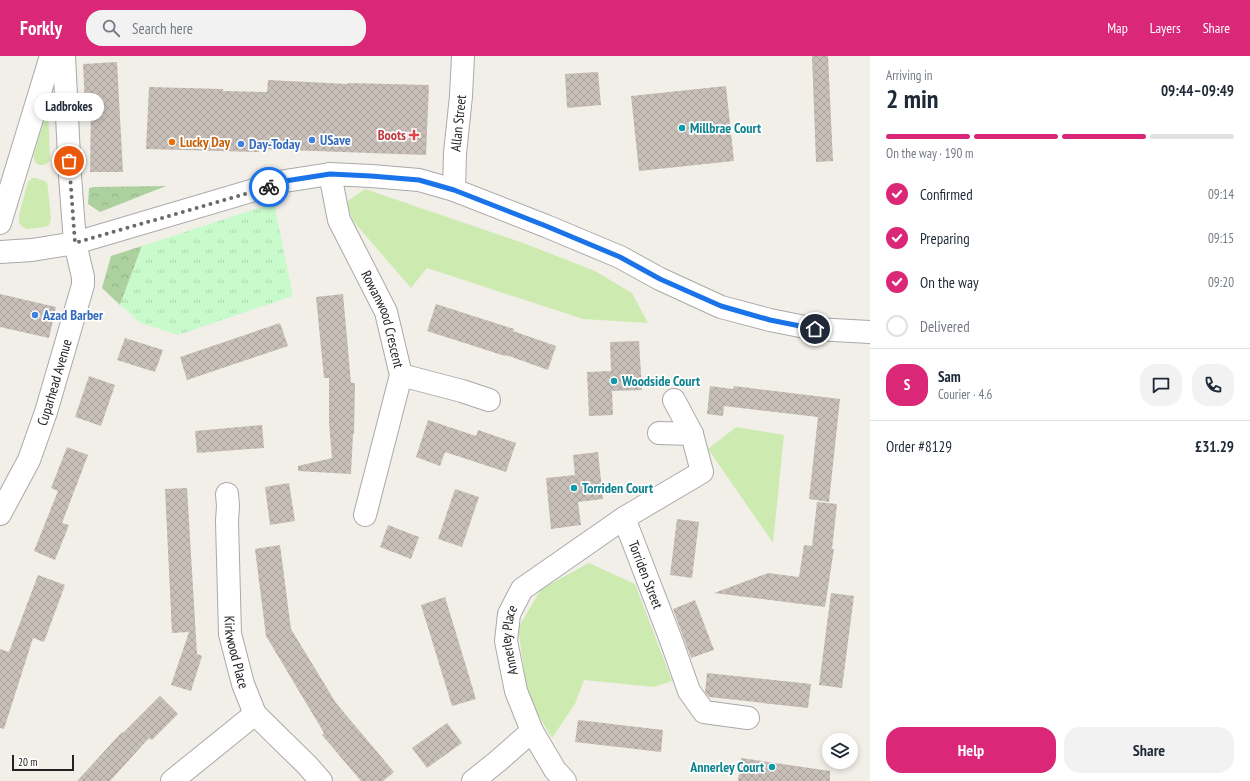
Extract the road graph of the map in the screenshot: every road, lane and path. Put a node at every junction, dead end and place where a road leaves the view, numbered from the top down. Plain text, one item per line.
1 (51, 56) edge
2 (64, 56) edge
3 (462, 56) edge
4 (330, 174) junction
5 (454, 190) junction
6 (0, 223) edge
7 (75, 243) junction
8 (0, 252) edge
9 (870, 332) edge
10 (401, 375) junction
11 (489, 400) dead end
12 (674, 400) dead end
13 (659, 432) dead end
14 (692, 434) junction
15 (227, 494) dead end
16 (0, 514) edge
17 (365, 515) dead end
18 (624, 518) junction
19 (254, 714) junction
20 (748, 718) dead end
21 (532, 731) junction
22 (172, 781) edge
23 (320, 781) edge
24 (473, 781) edge
25 (565, 781) edge

1 - 6 street
2 - 7 street, Cuparhead Avenue
3 - 5 street, Allan Street
4 - 5 street
4 - 7 street
4 - 10 street, Rowanwood Crescent
5 - 9 street
7 - 8 street
7 - 16 street, Cuparhead Avenue
10 - 11 street
10 - 17 street, Rowanwood Crescent
12 - 14 street
13 - 14 street
14 - 18 street
15 - 19 street, Kirkwood Place
18 - 20 street, Torriden Street
18 - 21 street, Annerley Place
19 - 22 street
19 - 23 street, Kirkwood Place
21 - 24 street
21 - 25 street, Annerley Place

